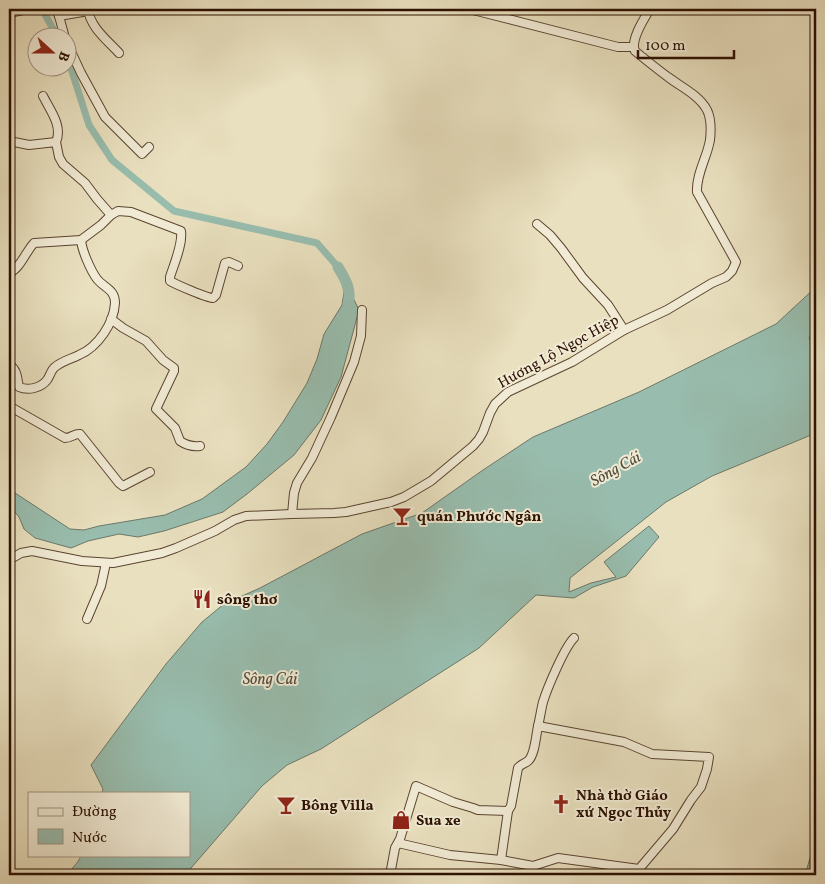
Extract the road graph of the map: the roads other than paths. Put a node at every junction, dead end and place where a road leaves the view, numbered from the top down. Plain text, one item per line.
1 (469, 9) edge
2 (650, 9) edge
3 (23, 10) dead end
4 (88, 10) edge
5 (58, 12) edge
6 (9, 13) edge
7 (62, 28) edge
8 (634, 47) junction
9 (119, 53) dead end
10 (78, 66) edge
11 (43, 96) dead end
12 (9, 141) edge
13 (56, 142) junction
14 (149, 147) dead end
15 (111, 215) junction
16 (537, 224) dead end
17 (81, 240) junction
18 (238, 266) dead end
19 (9, 270) edge
20 (362, 310) dead end
21 (111, 319) junction
22 (624, 330) junction
23 (9, 365) edge
24 (9, 406) edge
25 (200, 446) dead end
26 (150, 472) dead end
27 (292, 514) junction
28 (9, 560) edge
29 (106, 563) junction
30 (86, 619) dead end
31 (574, 638) dead end
32 (538, 726) junction
33 (508, 811) junction
34 (398, 843) junction
35 (500, 860) junction
36 (390, 875) edge

1 - 8 street
2 - 8 street
3 - 6 street
4 - 5 street
4 - 9 street
5 - 7 street
8 - 22 street, Hương Lộ Ngọc Hiệp
10 - 14 street
11 - 13 street
12 - 13 street
13 - 15 street
15 - 17 street
15 - 18 street
16 - 22 street
17 - 19 street
17 - 21 street
20 - 27 street
21 - 23 street
21 - 25 street
22 - 27 street, Hương Lộ Ngọc Hiệp
24 - 26 street
27 - 29 street, Hương Lộ Ngọc Hiệp
28 - 29 street, Hương Lộ Ngọc Hiệp
29 - 30 street
31 - 32 street
32 - 33 street
32 - 35 street
33 - 34 street
33 - 35 street
34 - 35 street
34 - 36 street

